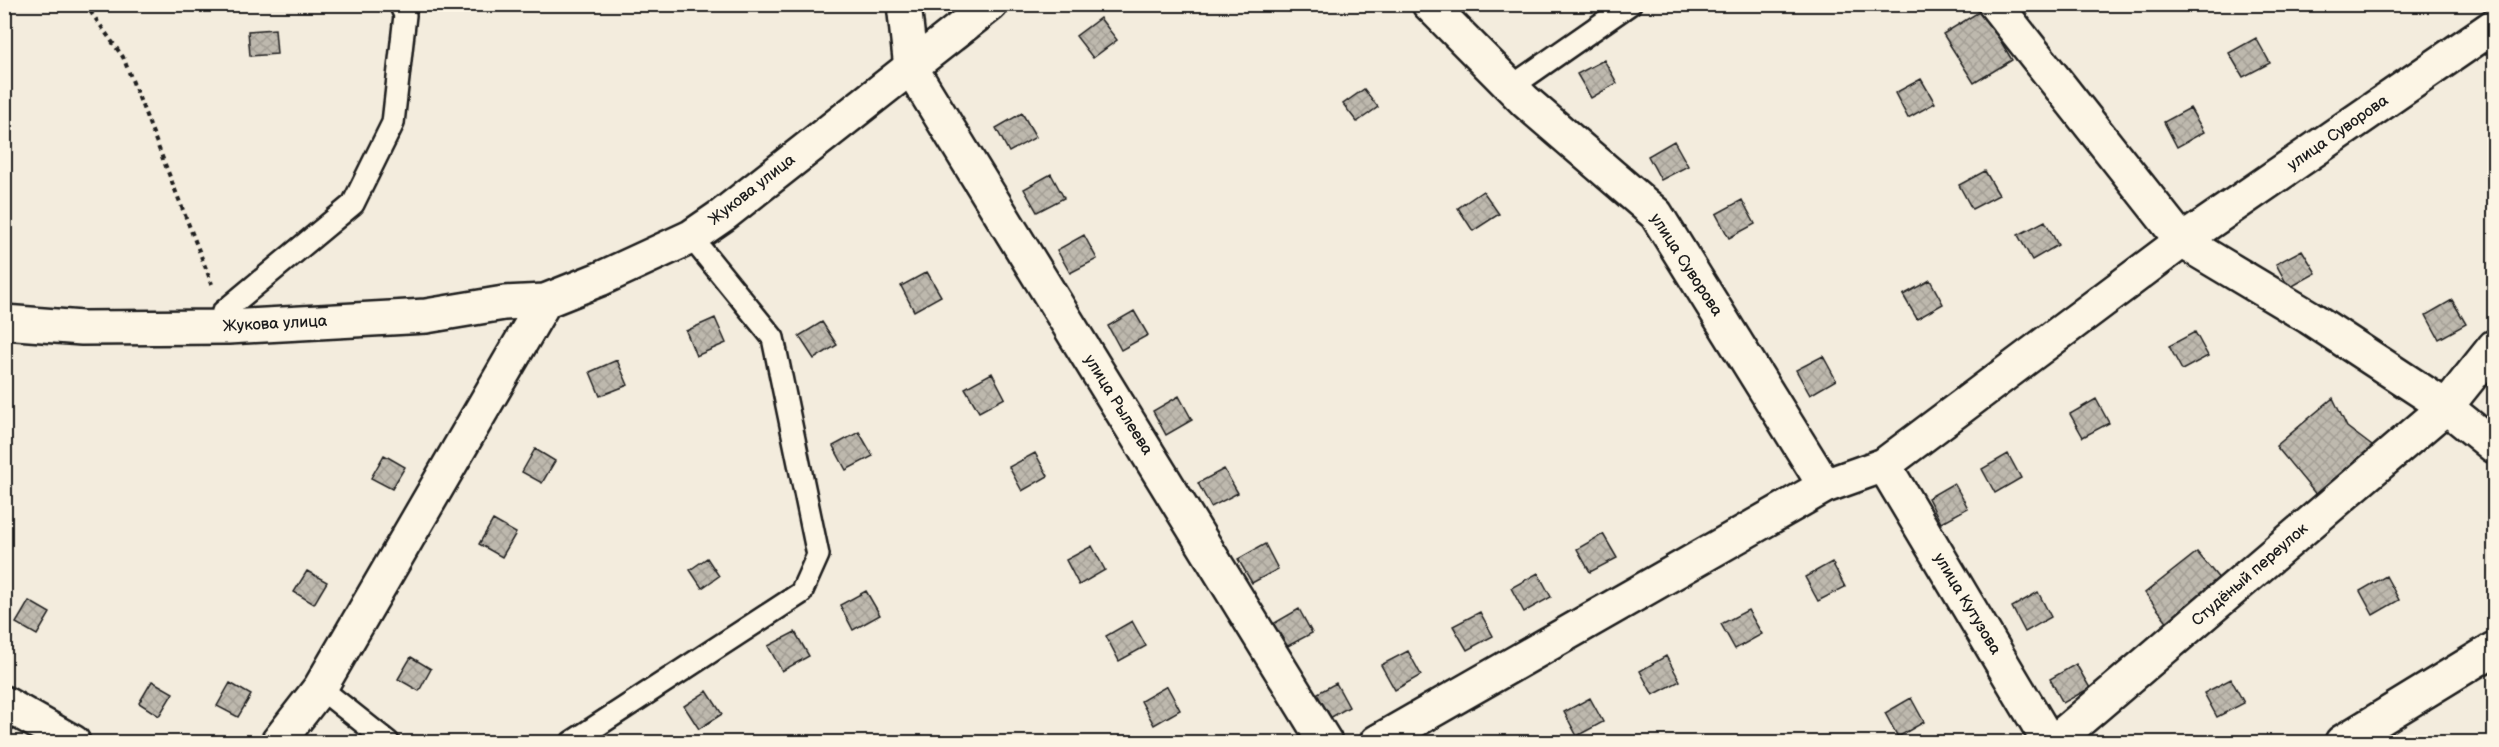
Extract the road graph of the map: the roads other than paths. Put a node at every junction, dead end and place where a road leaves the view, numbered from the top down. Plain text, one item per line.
1 (400, 4) edge
2 (904, 4) edge
3 (991, 4) edge
4 (1429, 4) edge
5 (1630, 4) edge
6 (1995, 4) edge
7 (2494, 26) edge
8 (911, 68) junction
9 (1511, 87) junction
10 (691, 237) junction
11 (2182, 241) junction
12 (545, 301) junction
13 (226, 320) junction
14 (4, 322) edge
15 (2494, 347) edge
16 (2446, 406) junction
17 (2494, 446) edge
18 (1884, 465) junction
19 (1825, 486) junction
20 (2494, 650) edge
21 (321, 688) junction
22 (4, 703) edge
23 (73, 742) edge
24 (278, 742) edge
25 (388, 742) edge
26 (572, 742) edge
27 (1325, 742) edge
28 (1377, 742) edge
29 (2049, 742) edge
30 (2054, 742) edge
31 (2342, 742) edge

1 - 13 lane
2 - 8 street
3 - 8 street, Жукова улица
4 - 9 street, улица Суворова
5 - 9 lane
6 - 11 street
7 - 11 street, улица Суворова
8 - 10 street, Жукова улица
8 - 27 street, улица Рылеева
9 - 19 street, улица Суворова
10 - 12 street, Жукова улица
10 - 26 lane
11 - 16 street
11 - 18 street, улица Суворова
12 - 13 street, Жукова улица
12 - 21 street
13 - 14 street, Жукова улица
15 - 16 street, Студёный переулок
16 - 17 street
16 - 30 street, Студёный переулок
18 - 19 street, улица Суворова
18 - 29 street, улица Кутузова
19 - 28 street, улица Суворова
20 - 31 street
21 - 24 street
21 - 25 lane
22 - 23 street

